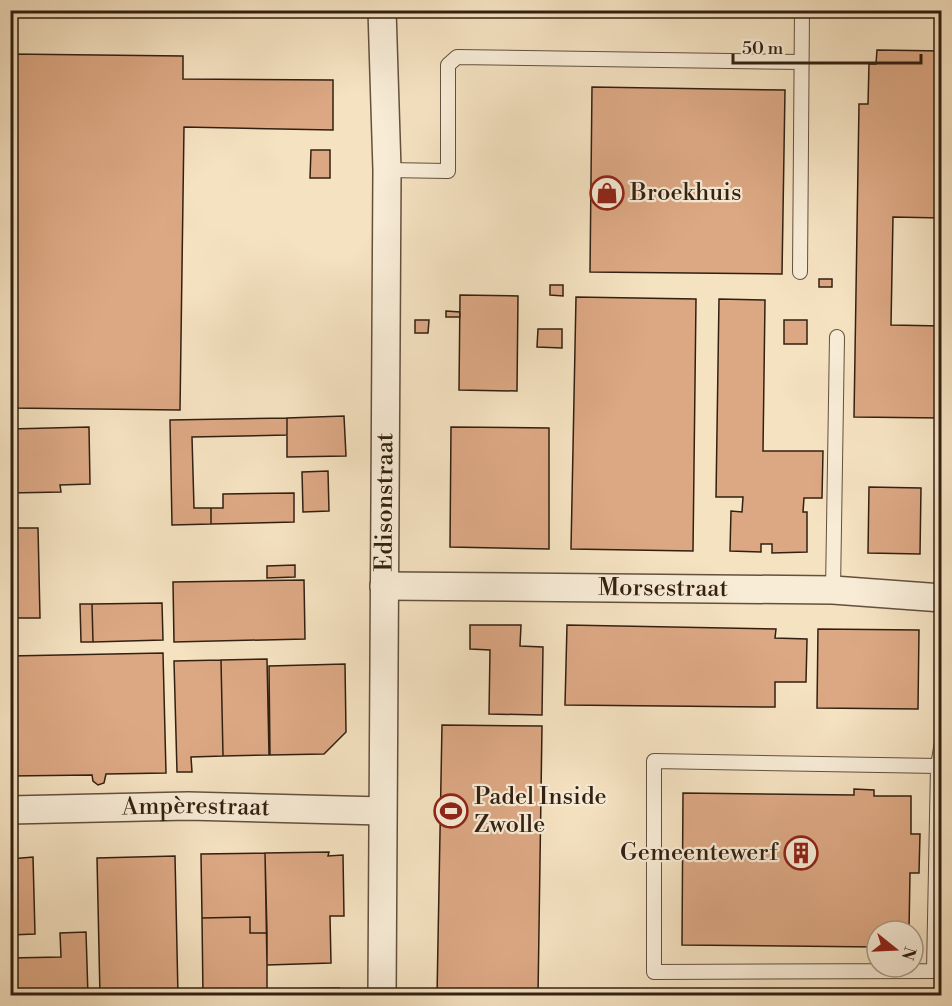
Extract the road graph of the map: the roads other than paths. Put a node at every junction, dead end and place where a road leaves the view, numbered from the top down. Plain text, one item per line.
1 (382, 10) edge
2 (802, 10) edge
3 (801, 62) junction
4 (387, 170) junction
5 (800, 272) dead end
6 (837, 337) dead end
7 (384, 586) junction
8 (833, 590) junction
9 (942, 597) edge
10 (942, 742) edge
11 (940, 766) edge
12 (10, 810) edge
13 (382, 811) junction
14 (382, 996) edge

1 - 4 street, Edisonstraat
2 - 3 lane
3 - 4 lane
3 - 5 lane
4 - 7 street, Edisonstraat
6 - 8 lane
7 - 8 street, Morsestraat
7 - 13 street, Edisonstraat
8 - 9 street, Morsestraat
10 - 11 lane
11 - 11 lane
12 - 13 street, Ampèrestraat
13 - 14 street, Edisonstraat

